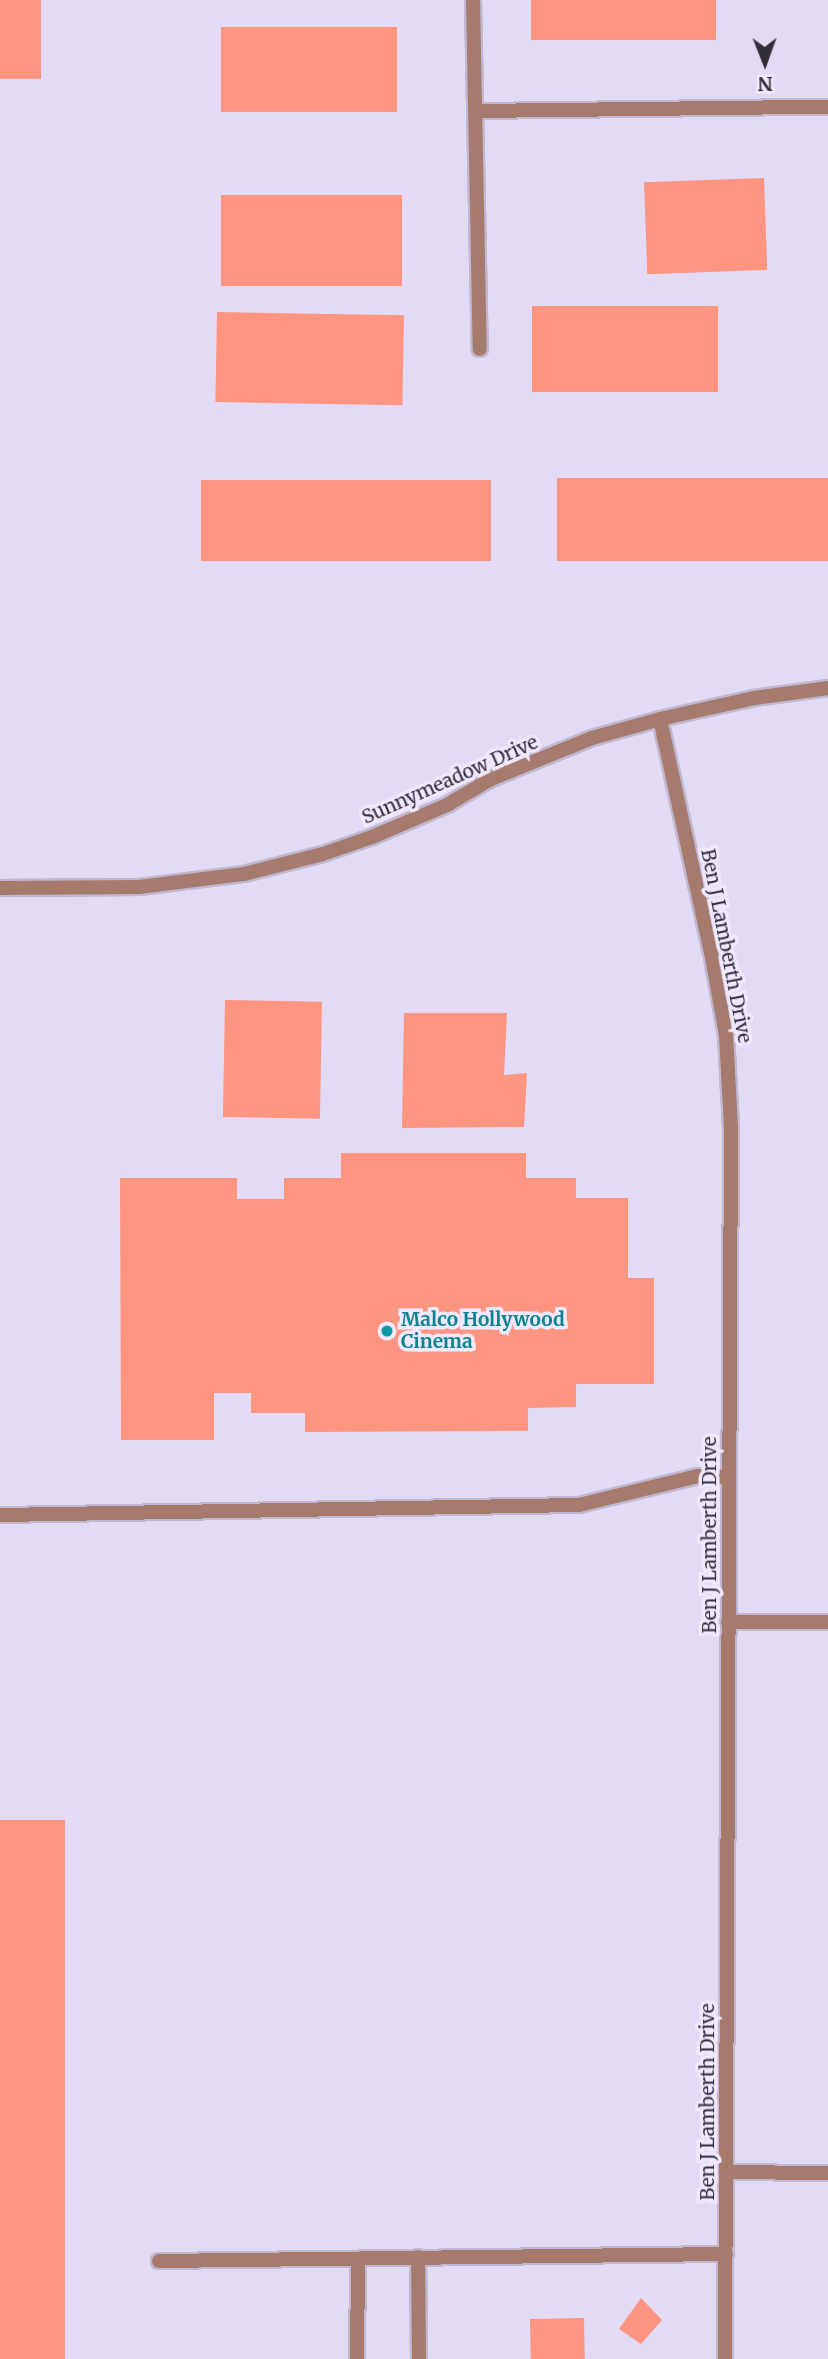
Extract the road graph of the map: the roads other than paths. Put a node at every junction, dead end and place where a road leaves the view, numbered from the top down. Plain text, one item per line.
1 (473, 0) edge
2 (828, 107) edge
3 (476, 111) junction
4 (480, 349) dead end
5 (828, 688) edge
6 (660, 719) junction
7 (0, 888) edge
8 (729, 1477) junction
9 (0, 1515) edge
10 (728, 1622) junction
11 (828, 1622) edge
12 (727, 2172) junction
13 (828, 2173) edge
14 (726, 2254) junction
15 (418, 2257) junction
16 (358, 2259) junction
17 (159, 2261) dead end
18 (357, 2359) edge
19 (419, 2359) edge
20 (725, 2359) edge

1 - 3 street
2 - 3 street
3 - 4 street
5 - 6 street, Sunnymeadow Drive
6 - 7 street, Sunnymeadow Drive
6 - 8 street, Ben J Lamberth Drive
8 - 9 street
8 - 10 street, Ben J Lamberth Drive
10 - 11 street
10 - 12 street, Ben J Lamberth Drive
12 - 13 street
12 - 14 street, Ben J Lamberth Drive
14 - 15 street
14 - 20 street, Ben J Lamberth Drive
15 - 16 street
15 - 19 street
16 - 17 street
16 - 18 street

